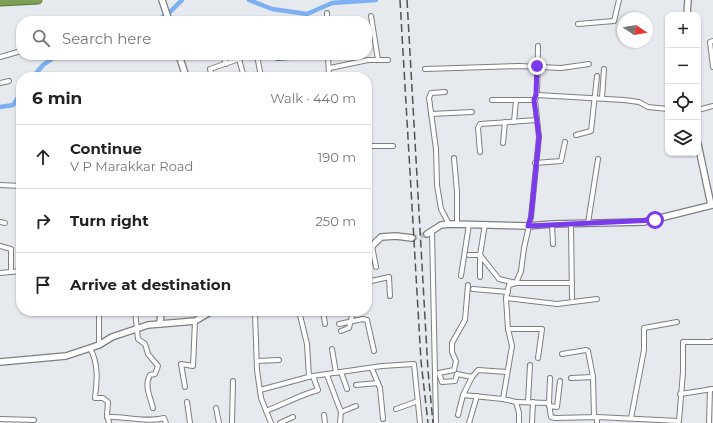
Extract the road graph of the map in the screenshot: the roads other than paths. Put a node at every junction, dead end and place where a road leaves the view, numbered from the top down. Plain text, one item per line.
1 (38, 0) edge
2 (162, 0) edge
3 (619, 0) edge
4 (688, 0) edge
5 (0, 2) edge
6 (687, 12) edge
7 (167, 16) edge
8 (578, 24) dead end
9 (372, 27) edge
10 (713, 41) edge
11 (538, 46) dead end
12 (16, 52) edge
13 (0, 57) edge
14 (181, 60) edge
15 (225, 60) edge
16 (236, 60) edge
17 (239, 60) edge
18 (258, 60) edge
19 (329, 60) edge
20 (378, 60) junction
21 (388, 60) dead end
22 (226, 64) junction
23 (588, 64) dead end
24 (537, 66) junction
25 (713, 67) edge
26 (330, 68) junction
27 (425, 69) dead end
28 (604, 69) dead end
29 (184, 72) edge
30 (211, 72) edge
31 (243, 72) edge
32 (260, 72) edge
33 (330, 72) edge
34 (597, 76) dead end
35 (9, 81) dead end
36 (0, 83) edge
37 (445, 92) dead end
38 (536, 95) junction
39 (595, 98) junction
40 (602, 98) junction
41 (492, 100) dead end
42 (516, 100) junction
43 (534, 100) junction
44 (713, 106) edge
45 (665, 109) edge
46 (701, 109) edge
47 (472, 112) dead end
48 (431, 114) junction
49 (537, 120) junction
50 (505, 122) junction
51 (514, 122) junction
52 (576, 135) dead end
53 (565, 142) dead end
54 (503, 143) dead end
55 (394, 146) dead end
56 (372, 147) edge
57 (480, 152) dead end
58 (701, 156) edge
59 (454, 158) dead end
60 (598, 159) dead end
61 (535, 162) junction
62 (0, 185) edge
63 (16, 186) edge
64 (712, 205) edge
65 (449, 224) junction
66 (457, 224) junction
67 (469, 224) junction
68 (485, 224) junction
69 (552, 224) junction
70 (571, 224) junction
71 (588, 224) junction
72 (528, 226) junction
73 (429, 232) joint
74 (412, 238) tunnel mouth
75 (553, 244) dead end
76 (0, 246) edge
77 (372, 246) joint
78 (469, 255) dead end
79 (480, 255) junction
80 (376, 266) dead end
81 (11, 272) junction
82 (16, 272) edge
83 (0, 273) edge
84 (461, 276) dead end
85 (480, 277) dead end
86 (372, 281) edge
87 (516, 283) junction
88 (572, 283) junction
89 (468, 285) dead end
90 (473, 289) dead end
91 (508, 292) junction
92 (390, 296) dead end
93 (506, 298) junction
94 (572, 298) dead end
95 (597, 299) dead end
96 (99, 316) edge
97 (136, 316) edge
98 (161, 316) edge
99 (204, 316) edge
100 (255, 316) edge
101 (300, 316) edge
102 (324, 316) edge
103 (352, 316) edge
104 (195, 321) junction
105 (352, 321) junction
106 (677, 322) dead end
107 (160, 324) junction
108 (325, 324) dead end
109 (339, 324) dead end
110 (508, 329) junction
111 (137, 330) junction
112 (341, 331) dead end
113 (713, 341) edge
114 (98, 345) junction
115 (90, 348) junction
116 (332, 349) dead end
117 (374, 351) dead end
118 (562, 354) dead end
119 (538, 358) dead end
120 (279, 360) dead end
121 (257, 361) junction
122 (0, 362) edge
123 (530, 365) dead end
124 (372, 369) junction
125 (339, 372) junction
126 (507, 372) junction
127 (327, 375) junction
128 (311, 376) junction
129 (472, 377) junction
130 (593, 377) junction
131 (550, 378) dead end
132 (571, 378) dead end
133 (233, 381) dead end
134 (560, 381) dead end
135 (378, 383) junction
136 (356, 385) dead end
137 (185, 387) dead end
138 (347, 389) dead end
139 (711, 389) edge
140 (260, 390) junction
141 (680, 394) junction
142 (463, 395) junction
143 (477, 396) junction
144 (503, 399) junction
145 (418, 401) junction
146 (187, 402) dead end
147 (516, 402) junction
148 (528, 402) junction
149 (533, 402) junction
150 (549, 404) junction
151 (356, 406) dead end
152 (154, 408) dead end
153 (216, 408) dead end
154 (396, 409) dead end
155 (266, 410) junction
156 (341, 412) junction
157 (324, 415) dead end
158 (458, 415) dead end
159 (107, 417) junction
160 (293, 417) dead end
161 (595, 417) junction
162 (555, 418) junction
163 (578, 418) junction
164 (631, 418) junction
165 (0, 419) edge
166 (34, 420) dead end
167 (383, 420) dead end
168 (645, 422) edge
169 (108, 423) edge
170 (166, 423) edge
171 (190, 423) edge
172 (218, 423) edge
173 (232, 423) edge
174 (271, 423) edge
175 (280, 423) edge
176 (325, 423) edge
177 (340, 423) edge
178 (420, 423) edge
179 (436, 423) edge
180 (469, 423) edge
181 (519, 423) edge
182 (532, 423) edge
183 (556, 423) edge
184 (579, 423) edge
185 (598, 423) edge
186 (709, 423) edge

1 - 5 highway
2 - 7 street
3 - 8 street
4 - 6 street
9 - 20 street
10 - 25 street
11 - 24 street
12 - 13 street
14 - 29 street
15 - 22 street
16 - 22 street
17 - 31 street
18 - 32 street
19 - 26 street
20 - 21 street
20 - 26 street
22 - 30 street
23 - 24 street
24 - 27 street
24 - 38 street
26 - 33 street
28 - 40 street
34 - 39 street
35 - 36 street
37 - 48 street
38 - 39 street
38 - 43 street
39 - 40 street
39 - 52 street
40 - 45 street
41 - 42 street
42 - 43 street
42 - 51 street
43 - 49 street
44 - 46 street
47 - 48 street
48 - 65 street
49 - 51 street
49 - 61 street
50 - 51 street
50 - 54 street
50 - 57 street
53 - 61 street
55 - 56 street
58 - 64 street
59 - 66 street
60 - 71 street
61 - 72 street
62 - 63 street
64 - 71 street
65 - 66 street
65 - 73 street
66 - 67 street
67 - 68 street
67 - 84 street
68 - 72 street
68 - 79 street
69 - 70 street
69 - 72 street
69 - 75 street
70 - 71 street
70 - 88 street
72 - 87 street
73 - 179 street
74 - 77 street
76 - 81 street
77 - 80 street
78 - 79 street
79 - 85 street
79 - 87 street
81 - 82 street
81 - 83 street
86 - 92 street
87 - 88 street
87 - 91 street
88 - 94 street
89 - 129 street
90 - 91 street
91 - 93 street
93 - 95 street
93 - 110 street
96 - 114 street
97 - 111 street
98 - 107 street
99 - 104 street
100 - 121 street
101 - 128 street
102 - 108 street
103 - 105 street
104 - 107 street
104 - 137 street
105 - 109 street
105 - 112 street
105 - 117 street
106 - 164 street
107 - 111 street
110 - 119 street
110 - 126 street
111 - 114 street
111 - 152 street
113 - 141 street
114 - 115 street
115 - 122 street
115 - 159 street
116 - 125 street
118 - 130 street
120 - 121 street
121 - 140 street
123 - 148 street
124 - 125 street
124 - 135 street
124 - 145 street
125 - 127 street
125 - 138 street
126 - 129 street
126 - 144 street
127 - 128 street
127 - 156 street
128 - 140 street
128 - 155 street
129 - 142 street
130 - 132 street
130 - 161 street
131 - 150 street
133 - 173 street
134 - 150 street
135 - 136 street
135 - 167 street
139 - 141 street
139 - 186 street
140 - 155 street
141 - 168 street
142 - 143 street
142 - 158 street
143 - 144 street
143 - 180 street
144 - 147 street
145 - 154 street
145 - 178 street
146 - 171 street
147 - 148 street
147 - 181 street
148 - 149 street
149 - 150 street
149 - 182 street
150 - 162 street
151 - 156 street
153 - 172 street
155 - 174 street
156 - 177 street
157 - 176 street
159 - 169 street
159 - 170 street
160 - 175 street
161 - 163 street
161 - 164 street
161 - 185 street
162 - 163 street
162 - 183 street
163 - 184 street
164 - 168 street
165 - 166 street

